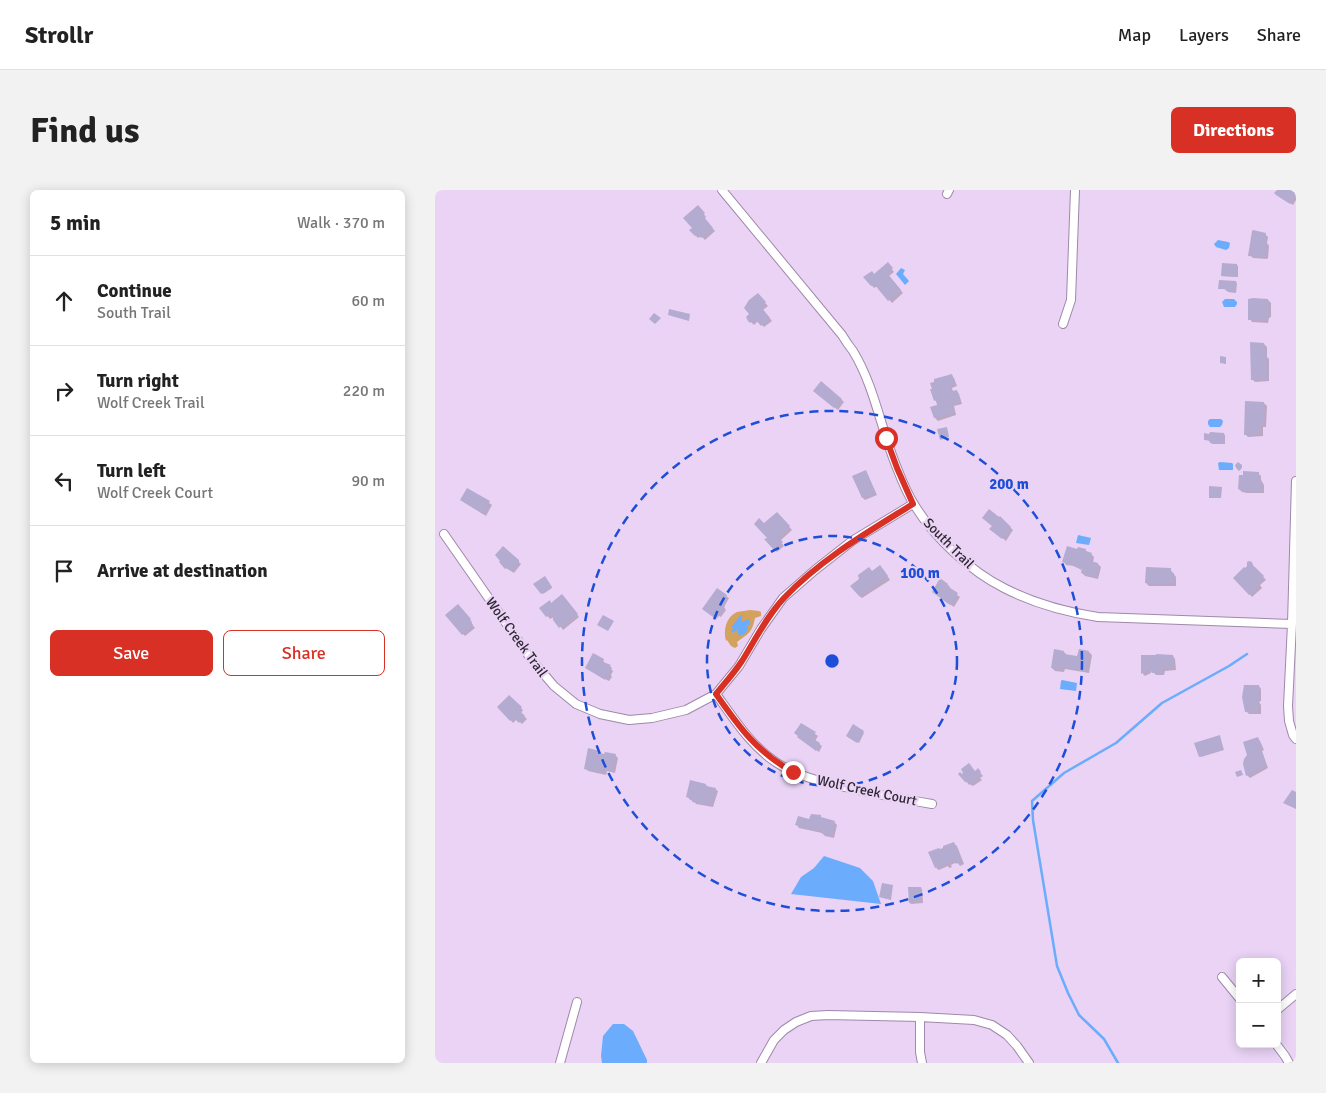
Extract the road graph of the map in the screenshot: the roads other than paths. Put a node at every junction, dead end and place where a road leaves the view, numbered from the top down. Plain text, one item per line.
1 (722, 190) edge
2 (1075, 190) edge
3 (1063, 324) dead end
4 (1296, 481) edge
5 (913, 504) junction
6 (444, 534) dead end
7 (1293, 624) junction
8 (716, 694) junction
9 (1296, 739) edge
10 (932, 804) dead end
11 (1222, 977) dead end
12 (1236, 994) edge
13 (1296, 994) edge
14 (577, 1002) dead end
15 (1281, 1007) edge
16 (920, 1017) junction
17 (1279, 1048) edge
18 (560, 1063) edge
19 (761, 1063) edge
20 (922, 1063) edge
21 (1029, 1063) edge
22 (1289, 1063) edge

1 - 5 street, South Trail
2 - 3 street
4 - 7 street
5 - 7 street, South Trail
5 - 8 street, Wolf Creek Trail
6 - 8 street, Wolf Creek Trail
7 - 9 street
8 - 10 street, Wolf Creek Court
11 - 12 street
13 - 15 street
14 - 18 street
16 - 19 street
16 - 20 street
16 - 21 street
17 - 22 street

